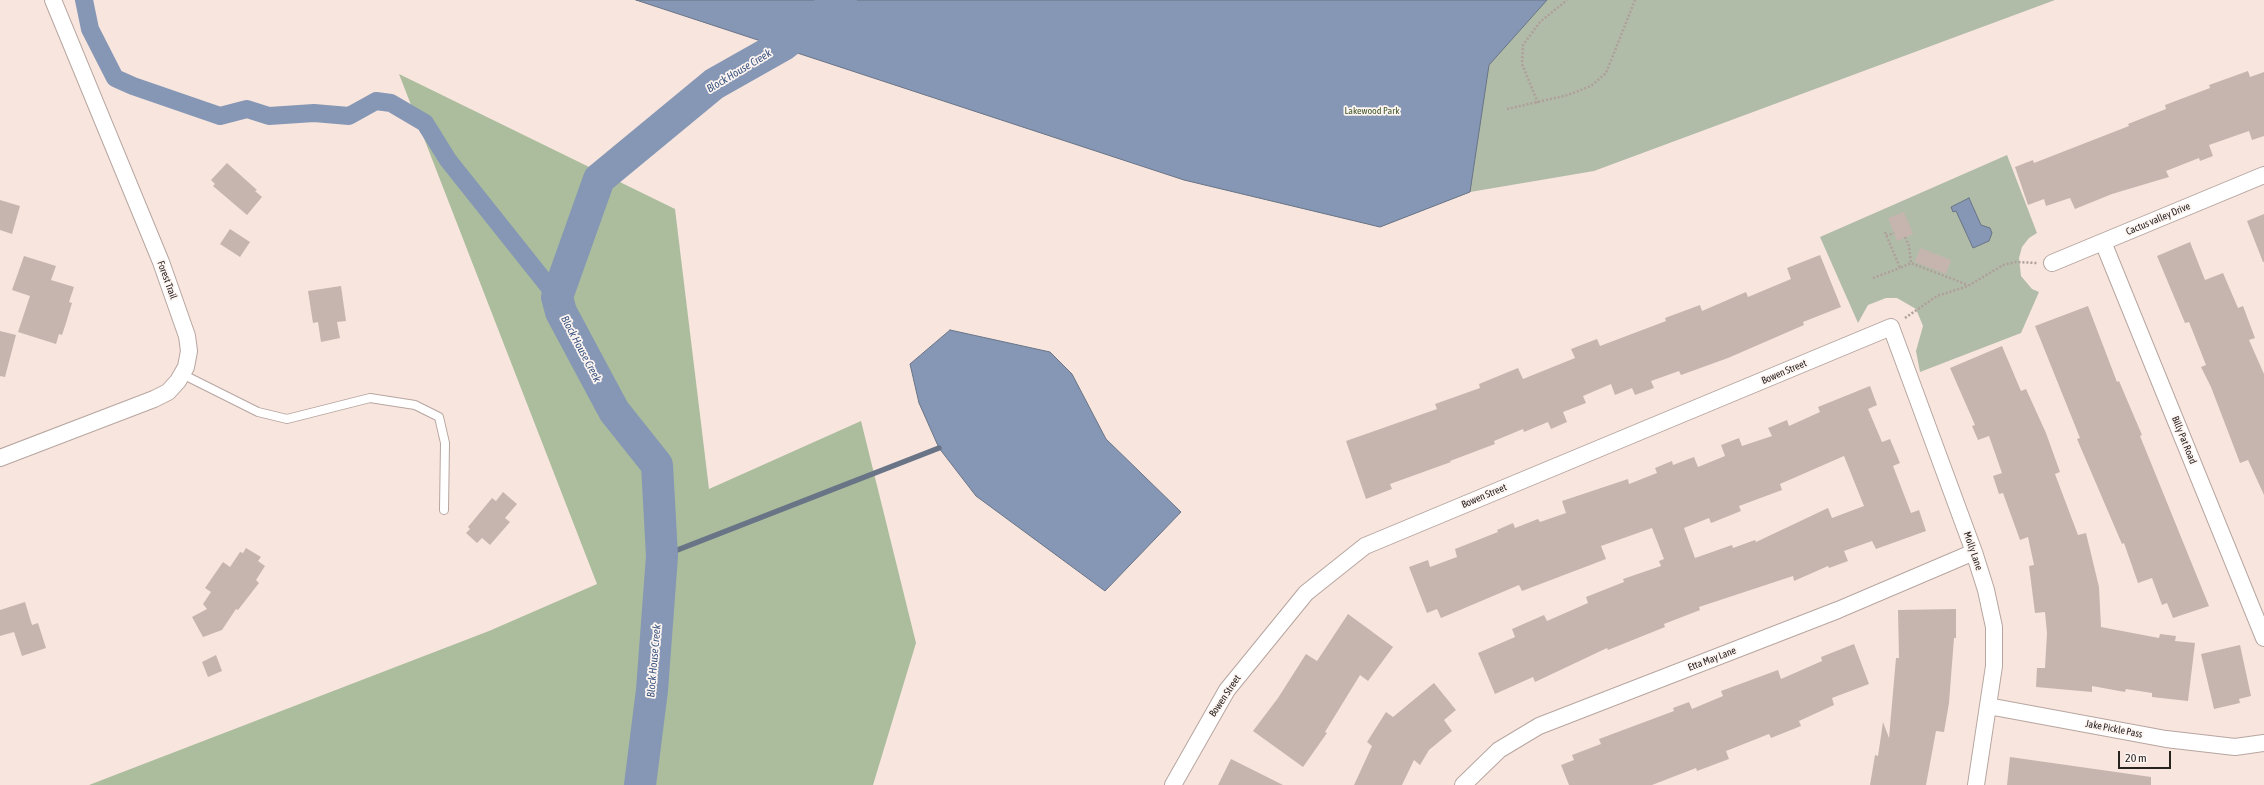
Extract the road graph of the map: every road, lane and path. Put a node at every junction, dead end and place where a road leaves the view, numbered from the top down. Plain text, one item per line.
1 (53, 0) edge
2 (1567, 0) edge
3 (1636, 0) edge
4 (1538, 103) junction
5 (1507, 109) dead end
6 (2264, 175) edge
7 (1885, 232) dead end
8 (1894, 232) dead end
9 (1886, 236) junction
10 (1906, 237) dead end
11 (2103, 242) junction
12 (1911, 263) junction
13 (2052, 263) joint
14 (1900, 268) junction
15 (1873, 278) dead end
16 (1968, 286) junction
17 (1890, 327) junction
18 (182, 374) junction
19 (0, 458) edge
20 (444, 510) dead end
21 (1974, 552) junction
22 (2264, 638) edge
23 (1988, 706) junction
24 (2264, 743) edge
25 (1172, 785) edge
26 (1463, 785) edge
27 (1976, 785) edge

1 - 18 street, Forest Trail
2 - 4 path
3 - 4 path
4 - 5 path
6 - 11 street, Cactus valley Drive
7 - 9 path
8 - 9 path
9 - 14 path
10 - 12 path
11 - 13 street, Cactus valley Drive
11 - 22 street, Billy Pat Road
12 - 14 path
12 - 16 path
13 - 16 path
14 - 15 path
16 - 17 path
17 - 21 street, Molly Lane
17 - 25 street, Bowen Street
18 - 19 street, Forest Trail
18 - 20 lane
21 - 23 street, Molly Lane
21 - 26 street, Etta May Lane
23 - 24 street, Jake Pickle Pass
23 - 27 street, Molly Lane

